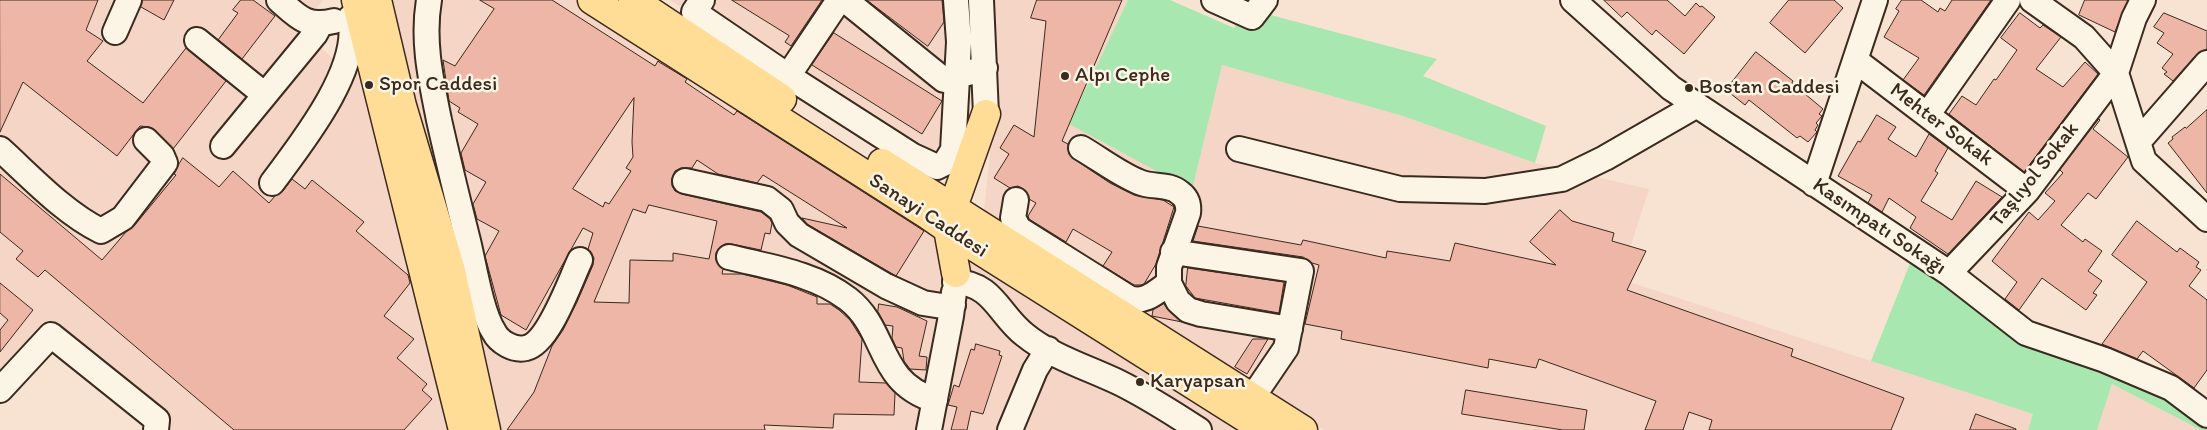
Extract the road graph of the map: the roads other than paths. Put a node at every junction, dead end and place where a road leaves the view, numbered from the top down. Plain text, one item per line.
1 (129, 0) edge
2 (429, 0) edge
3 (592, 0) edge
4 (633, 0) edge
5 (702, 0) edge
6 (839, 0) edge
7 (845, 0) edge
8 (956, 0) edge
9 (981, 0) edge
10 (1214, 0) edge
11 (1264, 0) edge
12 (1573, 0) edge
13 (1876, 0) edge
14 (2008, 0) edge
15 (2032, 0) edge
16 (2143, 0) edge
17 (291, 4) edge
18 (361, 8) edge
19 (321, 23) junction
20 (115, 32) dead end
21 (197, 40) dead end
22 (1855, 60) junction
23 (2207, 63) edge
24 (985, 68) junction
25 (2116, 73) junction
26 (776, 77) junction
27 (956, 77) junction
28 (265, 95) junction
29 (1697, 105) junction
30 (986, 114) joint
31 (1928, 114) junction
32 (146, 140) dead end
33 (2138, 142) junction
34 (223, 146) dead end
35 (1081, 148) dead end
36 (0, 149) edge
37 (1238, 149) dead end
38 (685, 181) dead end
39 (272, 183) dead end
40 (1814, 184) junction
41 (2027, 191) junction
42 (1016, 200) dead end
43 (2207, 219) edge
44 (961, 225) junction
45 (1173, 252) junction
46 (729, 257) dead end
47 (580, 260) dead end
48 (1949, 274) junction
49 (1169, 283) junction
50 (955, 287) junction
51 (1290, 329) junction
52 (1048, 349) junction
53 (0, 390) edge
54 (1252, 398) junction
55 (935, 400) junction
56 (2207, 415) edge
57 (156, 430) edge
58 (462, 430) edge
59 (486, 430) edge
60 (929, 430) edge
61 (1010, 430) edge
62 (1199, 430) edge
63 (1265, 430) edge
64 (1302, 430) edge

1 - 20 street
2 - 47 street
3 - 44 main road, Sanayi Caddesi
4 - 26 main road, Sanayi Caddesi
5 - 26 street
6 - 26 street
7 - 27 street
8 - 27 street
9 - 24 street
10 - 11 street
12 - 29 street, Kasımpatı Sokağı
13 - 22 street
14 - 31 street
15 - 25 street
16 - 25 street, Taşlıyol Sokak
17 - 19 street
18 - 19 street
18 - 39 street
18 - 58 main road
18 - 59 main road
19 - 28 street
21 - 28 street
22 - 31 street, Mehter Sokak
22 - 40 street
23 - 33 street
24 - 27 street
24 - 30 street
25 - 33 street
25 - 41 street, Taşlıyol Sokak
26 - 27 street
26 - 44 main road, Sanayi Caddesi
28 - 34 street
29 - 37 street
29 - 40 street, Kasımpatı Sokağı
30 - 44 main road
31 - 41 street, Mehter Sokak
32 - 36 street
33 - 43 street
35 - 45 street
38 - 50 street
40 - 48 street, Kasımpatı Sokağı
41 - 48 street, Taşlıyol Sokak
42 - 49 street
44 - 50 main road
44 - 54 main road, Sanayi Caddesi
44 - 63 main road, Sanayi Caddesi
45 - 49 street
45 - 51 street
46 - 55 street
48 - 56 street, Kasımpatı Sokağı
49 - 51 street
50 - 52 street
50 - 55 street
51 - 54 street
52 - 61 street
52 - 62 street
53 - 57 street
54 - 64 main road, Sanayi Caddesi
55 - 60 street

